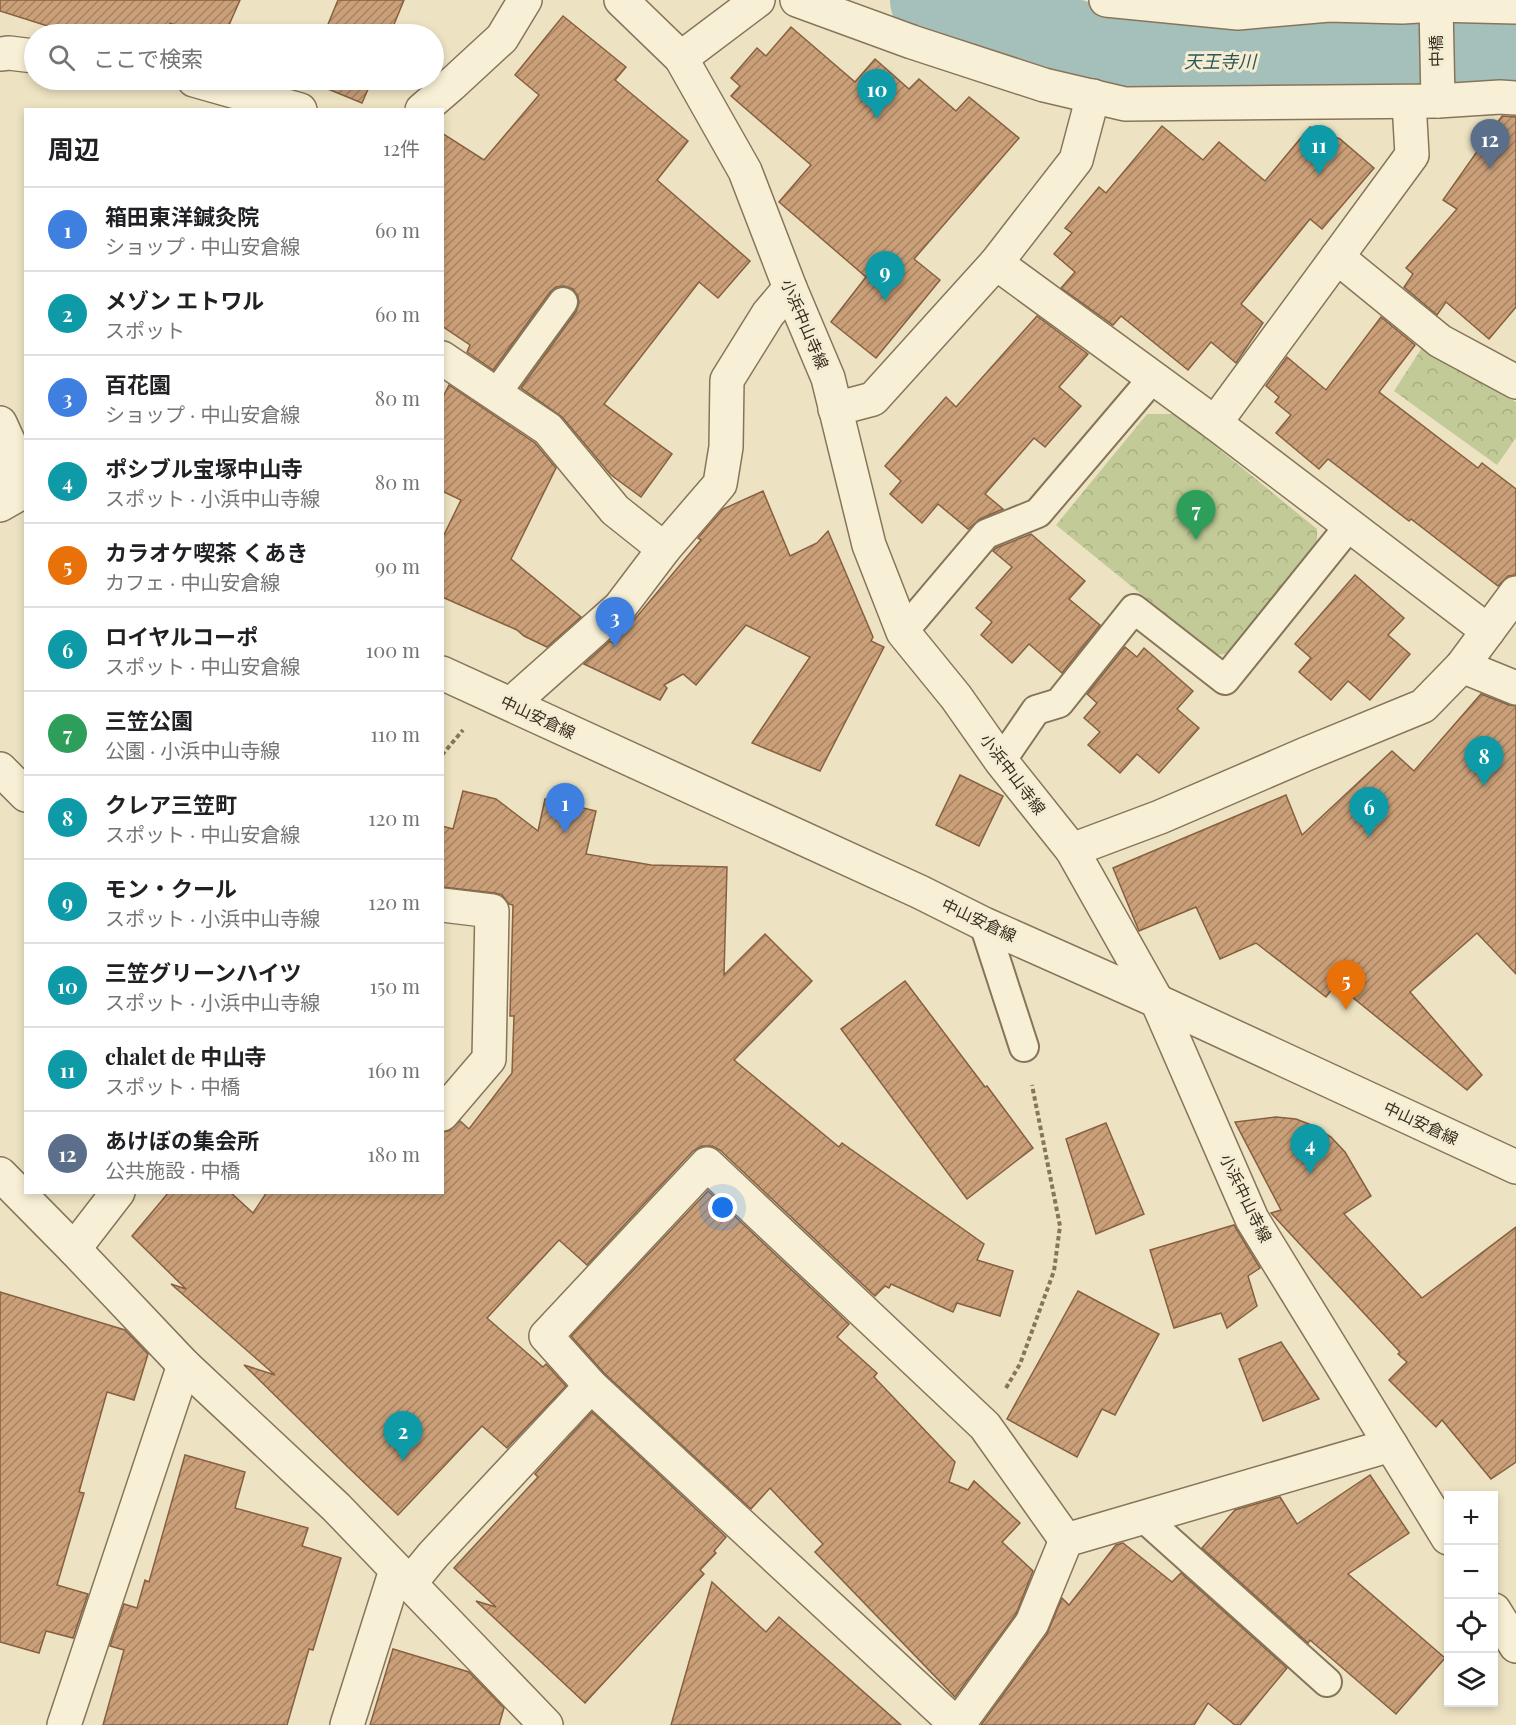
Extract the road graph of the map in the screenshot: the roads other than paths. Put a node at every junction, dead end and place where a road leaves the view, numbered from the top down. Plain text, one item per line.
1 (525, 0) edge
2 (621, 0) edge
3 (758, 0) edge
4 (797, 0) edge
5 (1106, 0) edge
6 (1326, 3) edge
7 (1419, 8) edge
8 (1516, 8) edge
9 (0, 54) edge
10 (24, 55) edge
11 (681, 58) junction
12 (229, 90) edge
13 (1093, 96) junction
14 (1428, 96) junction
15 (1516, 98) edge
16 (293, 108) edge
17 (424, 108) edge
18 (1337, 257) junction
19 (996, 263) junction
20 (790, 288) junction
21 (563, 302) dead end
22 (444, 359) edge
23 (1153, 378) junction
24 (1516, 382) edge
25 (496, 394) junction
26 (836, 409) junction
27 (0, 423) edge
28 (1215, 423) junction
29 (0, 475) edge
30 (24, 476) edge
31 (24, 487) edge
32 (24, 488) edge
33 (24, 489) edge
34 (0, 492) edge
35 (0, 505) edge
36 (1350, 525) junction
37 (664, 549) junction
38 (1516, 593) edge
39 (1488, 631) junction
40 (903, 632) junction
41 (1462, 666) junction
42 (444, 675) edge
43 (1516, 688) edge
44 (511, 704) junction
45 (1001, 761) junction
46 (0, 769) edge
47 (24, 793) edge
48 (1072, 850) junction
49 (444, 905) edge
50 (984, 924) junction
51 (1156, 1001) junction
52 (1024, 1047) road end
53 (444, 1112) edge
54 (1516, 1167) edge
55 (0, 1174) edge
56 (116, 1194) edge
57 (74, 1249) junction
58 (184, 1365) junction
59 (591, 1386) junction
60 (1391, 1445) junction
61 (1143, 1517) junction
62 (1444, 1530) edge
63 (1066, 1540) junction
64 (403, 1577) junction
65 (1498, 1617) edge
66 (1516, 1646) edge
67 (1327, 1683) dead end
68 (64, 1725) edge
69 (347, 1725) edge
70 (546, 1725) edge
71 (958, 1725) edge

1 - 17 street
2 - 11 street, 小浜中山寺線
3 - 11 street
4 - 13 street
5 - 6 street
6 - 7 street
7 - 8 street
7 - 14 street, 中橋
9 - 10 street
11 - 20 street, 小浜中山寺線
12 - 16 street
13 - 14 street
13 - 19 street
14 - 15 street
14 - 18 street, 中橋
18 - 24 street
18 - 28 street, 中橋
19 - 23 street
19 - 26 street
20 - 26 street, 小浜中山寺線
20 - 37 street
21 - 25 lane
22 - 25 street
23 - 28 street
23 - 40 lane
25 - 37 street
26 - 40 street, 小浜中山寺線
27 - 30 street
28 - 36 street
29 - 31 street
32 - 34 street
33 - 35 street
36 - 39 street
36 - 45 lane
37 - 44 street
38 - 39 street
39 - 41 street
40 - 45 street, 小浜中山寺線
41 - 43 street
41 - 48 street
42 - 44 street, 中山安倉線
44 - 50 street, 中山安倉線
45 - 48 street, 小浜中山寺線
46 - 47 street
48 - 51 street, 小浜中山寺線
49 - 53 street
50 - 51 street, 中山安倉線
50 - 52 lane
51 - 54 street, 中山安倉線
51 - 60 street, 小浜中山寺線
55 - 57 street
56 - 57 street
57 - 58 street
58 - 64 street
58 - 68 street
59 - 63 street
59 - 64 street
59 - 71 street
60 - 61 street
60 - 62 street, 小浜中山寺線
61 - 63 street
61 - 67 lane
63 - 71 street
64 - 69 street
64 - 70 street
65 - 66 street

